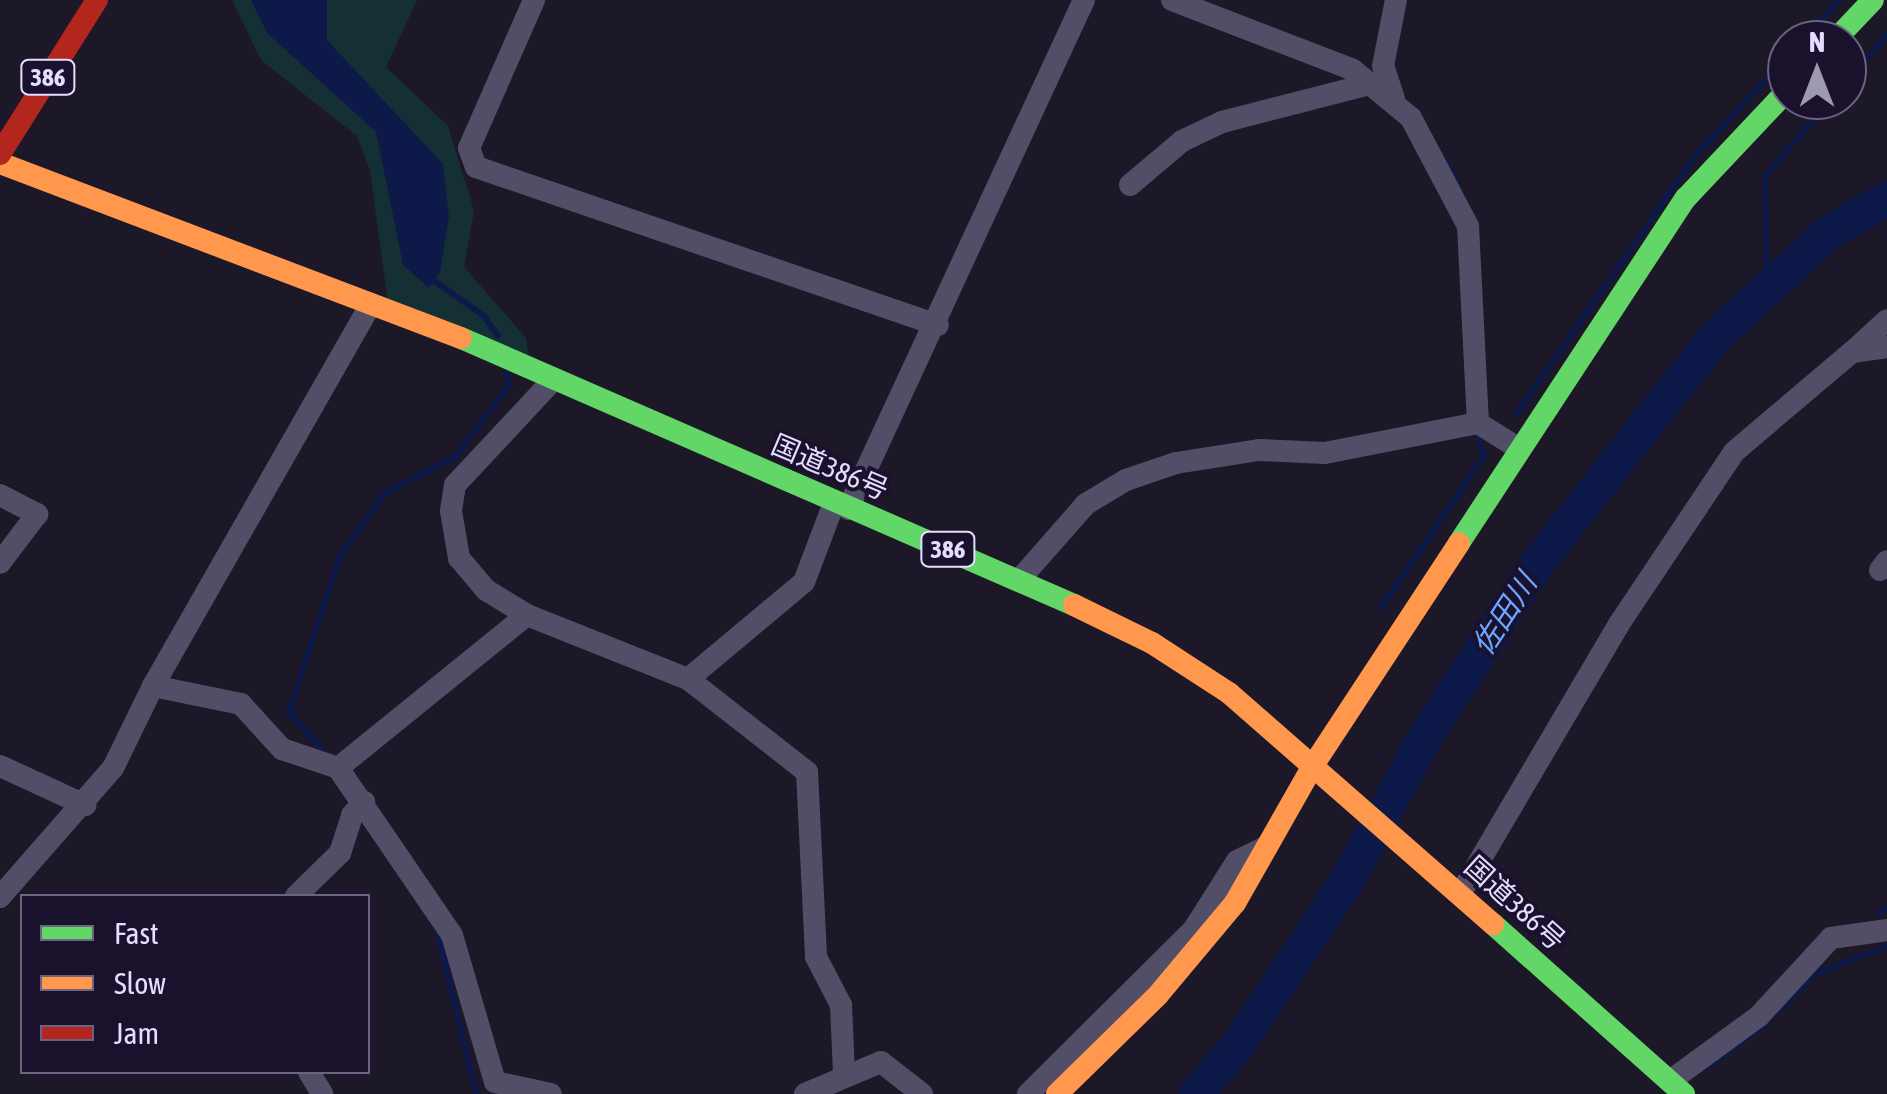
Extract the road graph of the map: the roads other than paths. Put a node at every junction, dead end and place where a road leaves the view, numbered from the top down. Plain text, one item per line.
1 (97, 0) edge
2 (534, 0) edge
3 (1084, 0) edge
4 (1172, 0) edge
5 (1396, 0) edge
6 (1873, 0) edge
7 (1854, 20) edge
8 (1374, 82) junction
9 (1394, 99) junction
10 (1767, 113) edge
11 (0, 154) edge
12 (0, 163) edge
13 (1130, 185) dead end
14 (371, 304) junction
15 (1887, 320) edge
16 (938, 325) junction
17 (1887, 348) edge
18 (1852, 352) junction
19 (548, 378) junction
20 (1478, 423) junction
21 (1518, 448) junction
22 (0, 495) edge
23 (841, 506) junction
24 (0, 563) edge
25 (1020, 578) junction
26 (527, 615) junction
27 (688, 678) junction
28 (153, 686) junction
29 (0, 766) edge
30 (338, 768) junction
31 (1320, 769) junction
32 (364, 802) junction
33 (86, 805) junction
34 (1268, 846) junction
35 (298, 894) edge
36 (1460, 894) junction
37 (0, 897) edge
38 (1887, 930) edge
39 (844, 1075) junction
40 (1671, 1082) edge
41 (551, 1094) edge
42 (806, 1094) edge
43 (922, 1094) edge
44 (1028, 1094) edge
45 (1057, 1094) edge
46 (1641, 1094) edge

1 - 11 main road, 386
2 - 16 street
3 - 16 street
4 - 8 street
5 - 9 street
6 - 7 main road
8 - 9 street
8 - 13 street
9 - 20 street
10 - 21 main road
12 - 14 main road, 国道386号 / 386
14 - 19 main road, 国道386号 / 386
14 - 28 street
15 - 18 street
16 - 23 street
17 - 18 street
18 - 36 street
19 - 23 main road, 国道386号 / 386
19 - 26 street
20 - 21 street
20 - 25 street
21 - 31 main road
22 - 24 street
23 - 25 main road, 国道386号 / 386
23 - 27 street
25 - 31 main road, 国道386号 / 386
26 - 27 street
26 - 30 street
27 - 39 street
28 - 30 street
28 - 33 street
29 - 33 street
30 - 32 street
31 - 34 main road
31 - 36 main road, 国道386号 / 386
32 - 35 street
32 - 41 street
33 - 37 street
34 - 44 street
34 - 45 main road
36 - 40 main road, 国道386号 / 386
38 - 40 street
39 - 42 street
39 - 43 street
40 - 46 street

